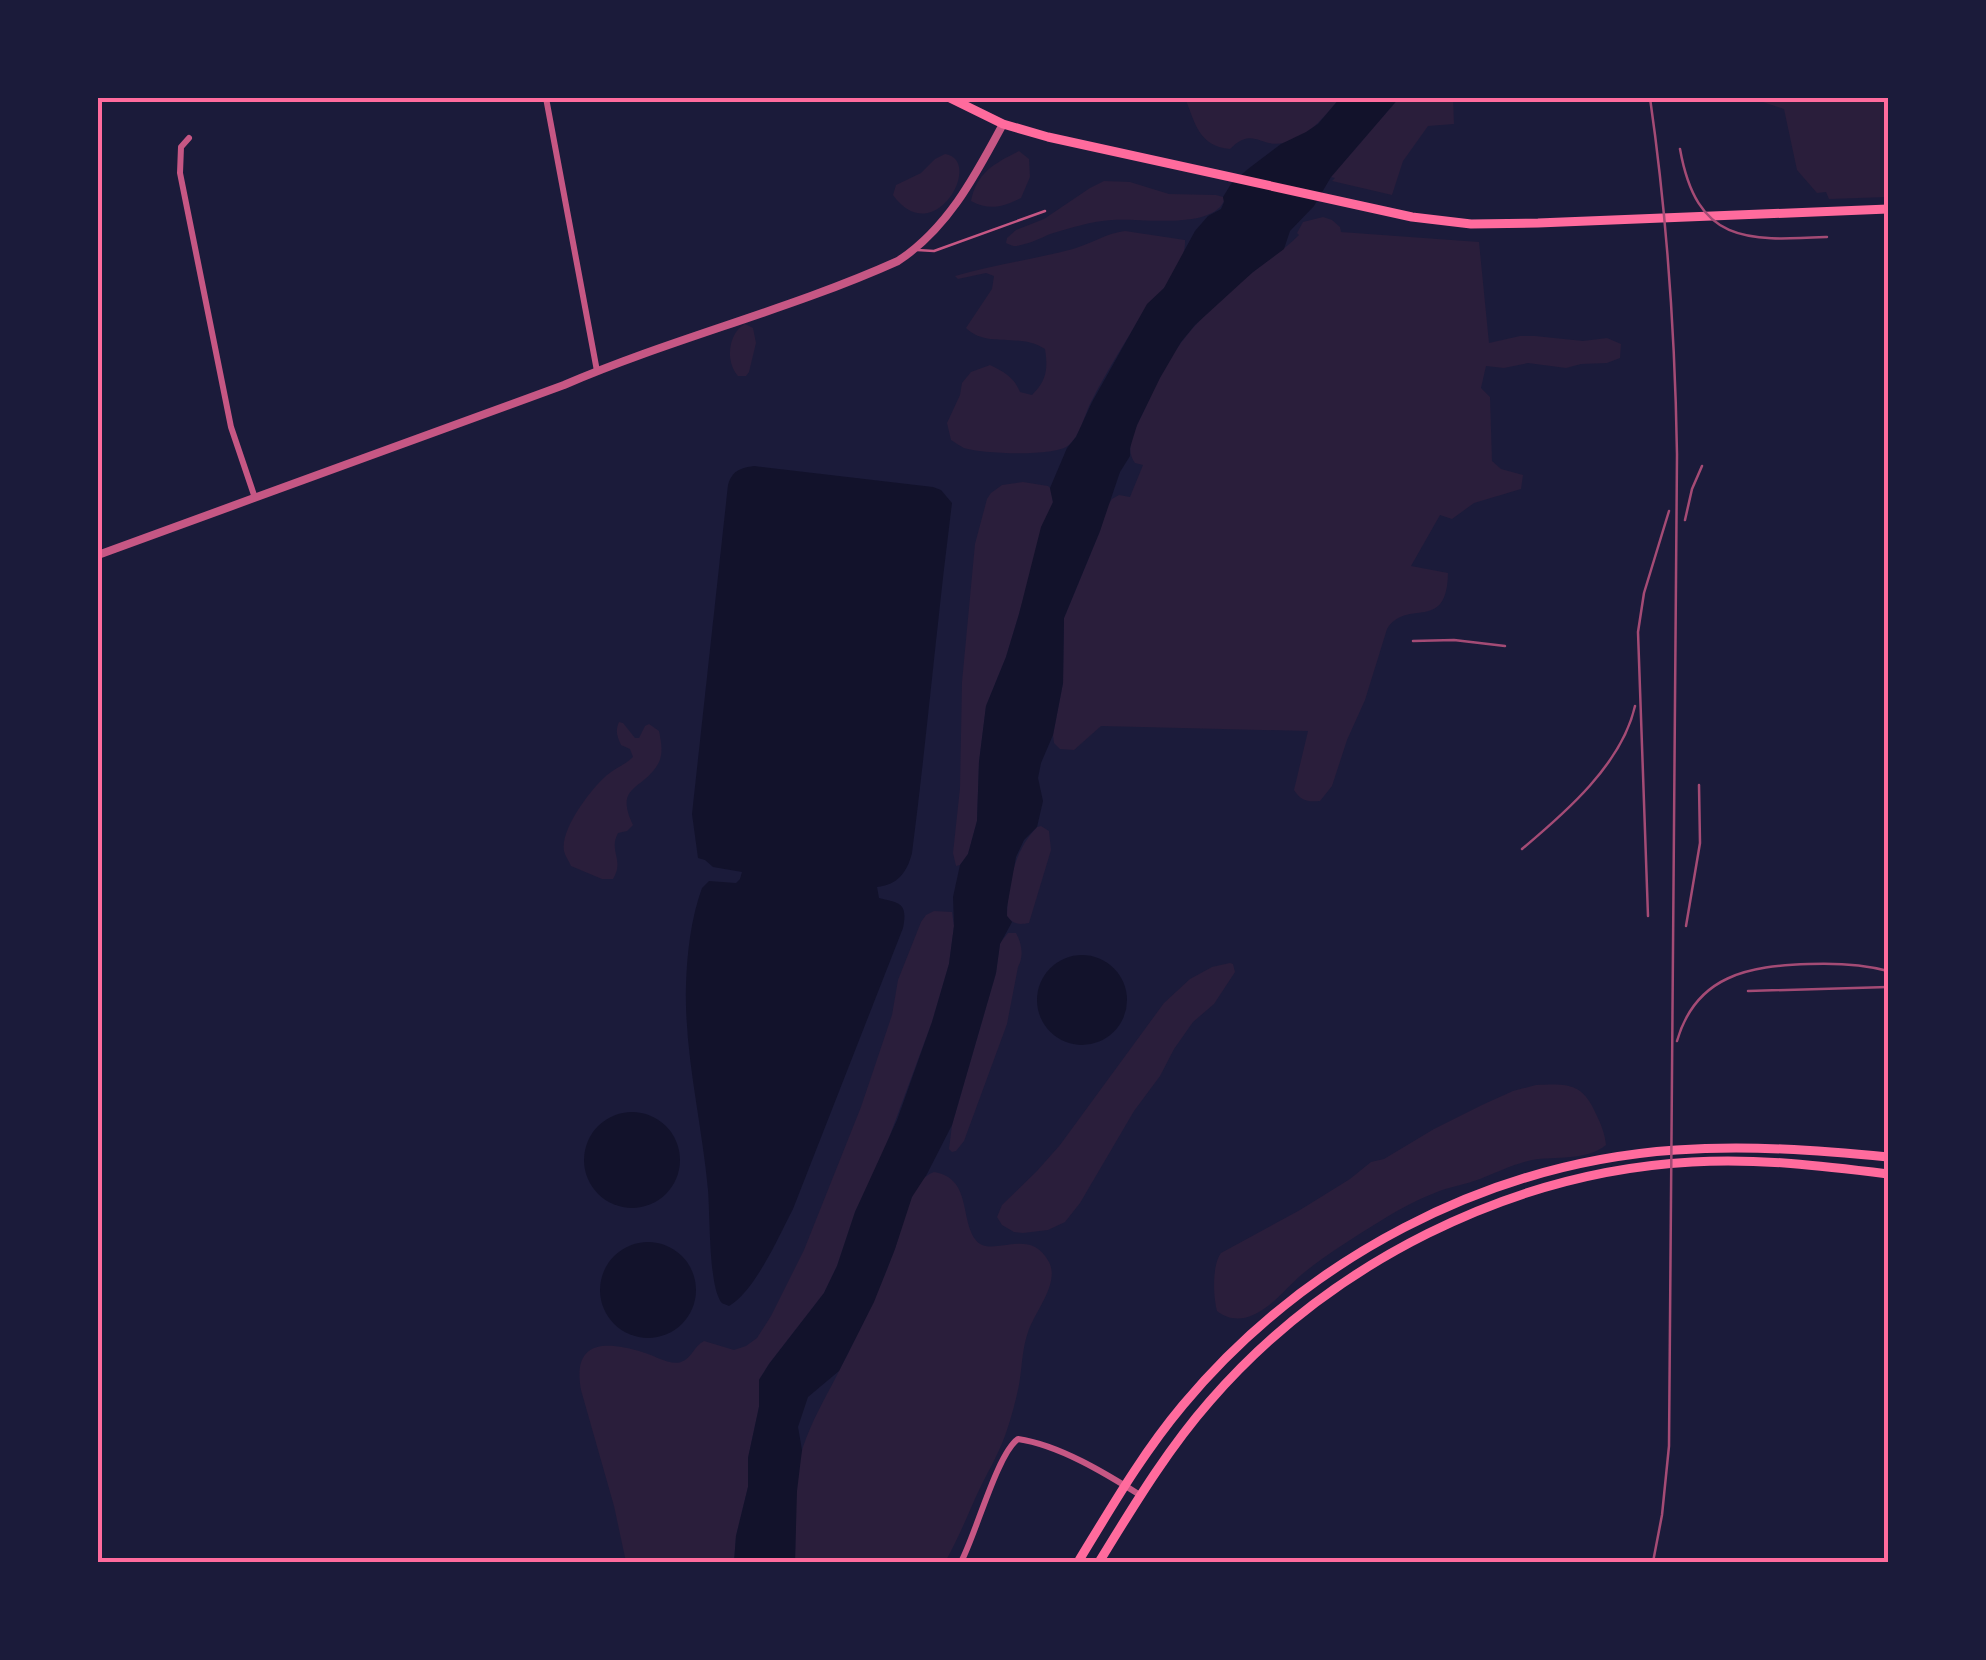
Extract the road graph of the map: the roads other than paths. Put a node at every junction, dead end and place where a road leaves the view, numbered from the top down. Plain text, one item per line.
1 (546, 98) edge
2 (950, 98) edge
3 (1003, 124) junction
4 (188, 138) dead end
5 (1888, 209) edge
6 (1045, 212) dead end
7 (915, 250) junction
8 (597, 371) junction
9 (255, 498) junction
10 (98, 555) edge
11 (1888, 1157) edge
12 (1888, 1174) edge
13 (1124, 1485) junction
14 (1140, 1495) junction
15 (961, 1562) edge
16 (1078, 1562) edge
17 (1098, 1562) edge

1 - 8 street
2 - 3 main road
3 - 5 main road
3 - 7 street
4 - 9 street
6 - 7 lane
7 - 8 street
8 - 9 street
9 - 10 street
11 - 13 main road
12 - 14 main road
13 - 14 street
13 - 15 street
13 - 16 main road
14 - 17 main road

